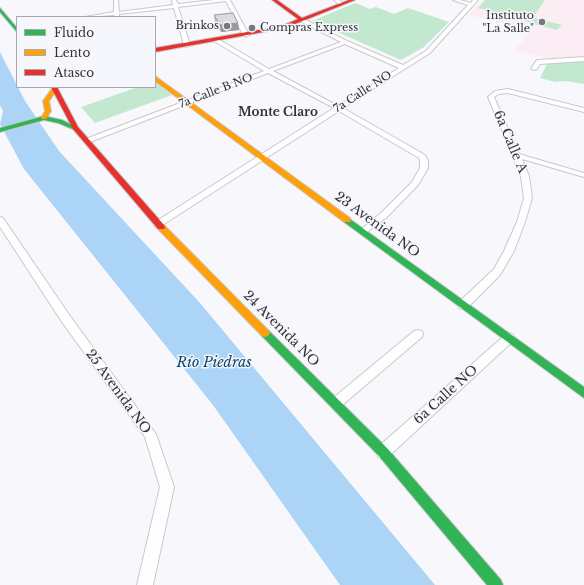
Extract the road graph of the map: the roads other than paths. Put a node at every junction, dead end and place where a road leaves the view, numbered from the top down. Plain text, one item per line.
1 (116, 0) edge
2 (174, 0) edge
3 (225, 0) edge
4 (228, 0) edge
5 (274, 0) edge
6 (353, 0) edge
7 (455, 0) edge
8 (339, 2) edge
9 (474, 2) edge
10 (176, 6) junction
11 (0, 8) edge
12 (117, 15) edge
13 (102, 16) edge
14 (302, 20) junction
15 (16, 27) edge
16 (246, 35) junction
17 (216, 40) junction
18 (346, 42) junction
19 (187, 45) junction
20 (156, 50) edge
21 (584, 59) edge
22 (403, 67) junction
23 (534, 69) dead end
24 (268, 71) junction
25 (156, 79) edge
26 (54, 88) edge
27 (55, 88) edge
28 (186, 102) junction
29 (338, 108) junction
30 (584, 110) edge
31 (42, 119) junction
32 (75, 128) junction
33 (0, 130) edge
34 (86, 140) junction
35 (515, 155) junction
36 (261, 157) junction
37 (584, 175) edge
38 (0, 220) edge
39 (158, 224) junction
40 (363, 231) junction
41 (464, 305) junction
42 (418, 334) dead end
43 (509, 338) junction
44 (584, 393) edge
45 (336, 403) junction
46 (383, 452) junction
47 (145, 585) edge
48 (496, 585) edge

1 - 12 street
2 - 10 street
3 - 10 street
4 - 16 street
5 - 14 street
6 - 8 street
7 - 9 street
8 - 14 street
9 - 22 street, 7a Calle NO
10 - 12 street
10 - 19 street
11 - 15 street
12 - 13 street
14 - 16 street
14 - 18 street
16 - 17 street
17 - 19 street
17 - 24 street
18 - 22 street
18 - 24 street, 7a Calle B NO
19 - 20 street
21 - 23 street
22 - 29 street, 7a Calle NO
24 - 28 street, 7a Calle B NO
24 - 29 street
25 - 28 street, 23 Avenida NO
26 - 31 street
27 - 32 street, 24 Avenida NO
28 - 34 street, 7a Calle B NO
28 - 36 street, 23 Avenida NO
29 - 36 street, 7a Calle NO
29 - 40 street
30 - 35 street, 6a Calle A
31 - 32 street
31 - 33 street
32 - 34 street, 24 Avenida NO
34 - 39 street, 24 Avenida NO
35 - 37 street
35 - 41 street, 6a Calle A
36 - 39 street, 7a Calle NO
36 - 40 street, 23 Avenida NO
38 - 47 street, 25 Avenida NO
39 - 45 street, 24 Avenida NO
40 - 41 street, 23 Avenida NO
41 - 43 street, 23 Avenida NO
42 - 45 street
43 - 44 street, 23 Avenida NO
43 - 46 street, 6a Calle NO
45 - 46 street, 24 Avenida NO
46 - 48 street, 24 Avenida NO

